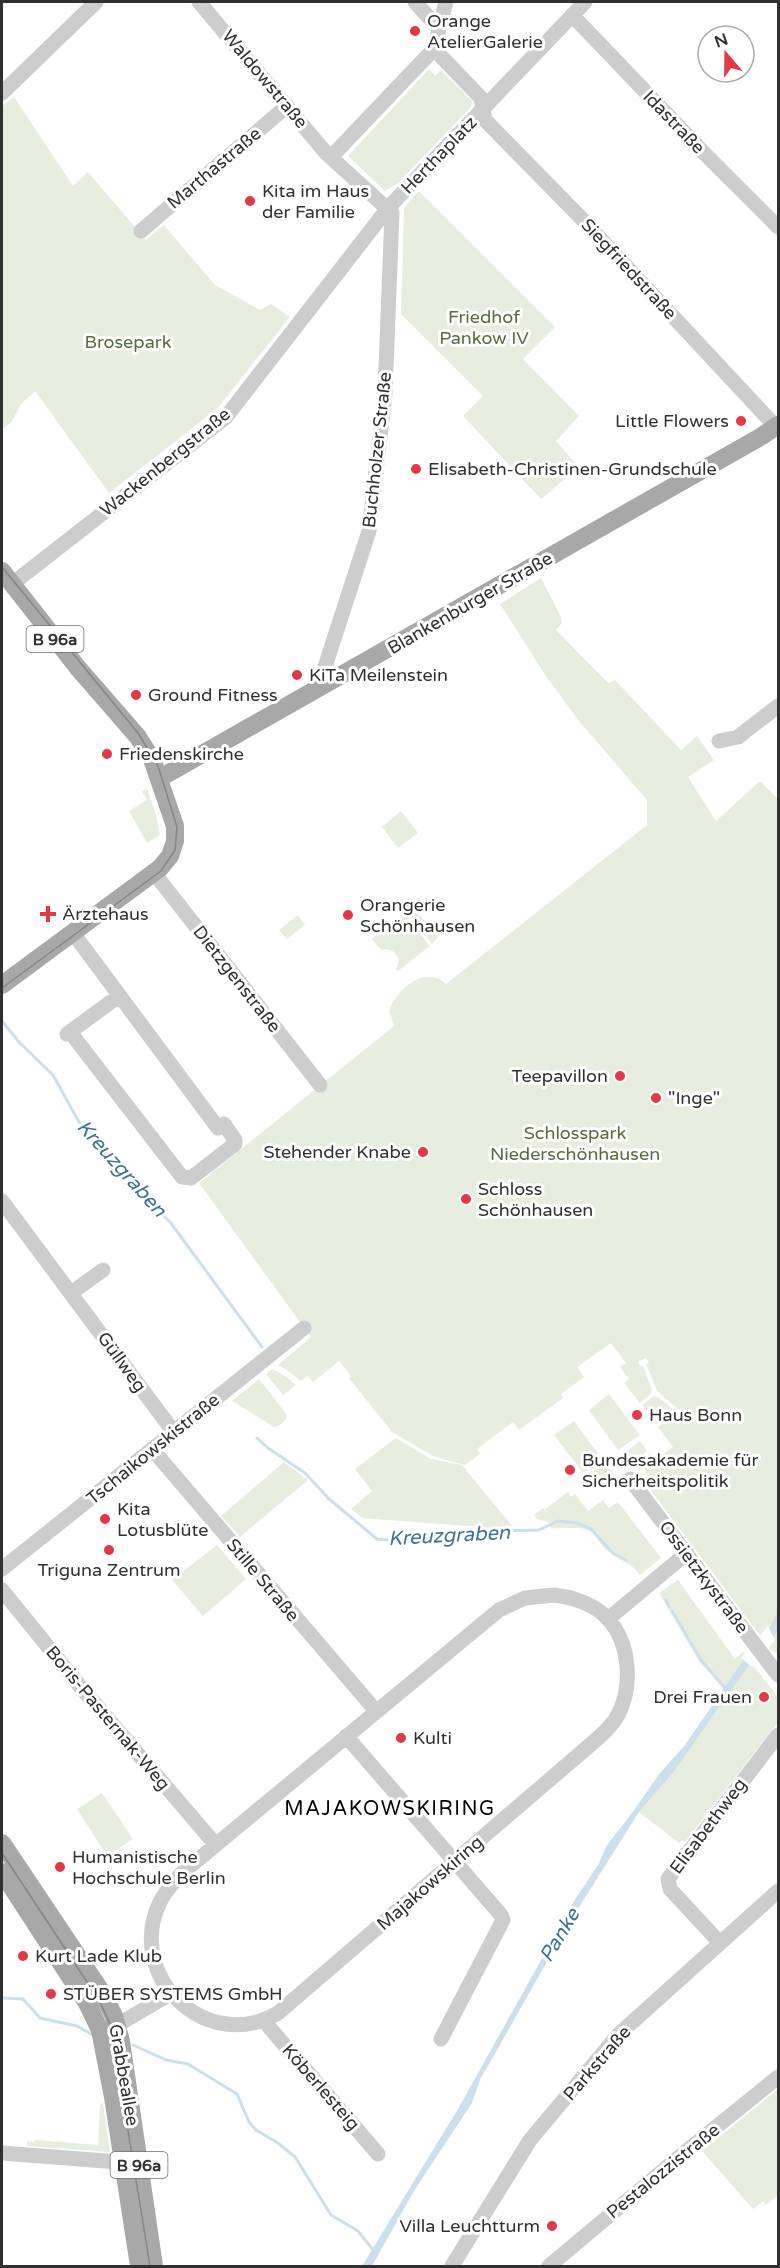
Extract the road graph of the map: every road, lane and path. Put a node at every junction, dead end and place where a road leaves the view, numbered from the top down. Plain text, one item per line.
1 (96, 2) edge
2 (199, 2) edge
3 (415, 2) edge
4 (446, 2) edge
5 (585, 2) edge
6 (572, 15) junction
7 (439, 23) junction
8 (434, 49) junction
9 (4, 87) edge
10 (287, 106) junction
11 (484, 108) junction
12 (331, 158) junction
13 (388, 208) junction
14 (778, 227) edge
15 (141, 231) dead end
16 (778, 427) edge
17 (7, 578) edge
18 (326, 685) junction
19 (778, 706) edge
20 (719, 741) dead end
21 (160, 778) junction
22 (151, 875) junction
23 (73, 933) junction
24 (2, 985) edge
25 (119, 996) junction
26 (320, 1085) dead end
27 (2, 1201) edge
28 (103, 1270) dead end
29 (71, 1293) junction
30 (304, 1328) dead end
31 (173, 1431) junction
32 (152, 1449) junction
33 (630, 1479) dead end
34 (687, 1553) junction
35 (2, 1569) edge
36 (2, 1590) edge
37 (608, 1619) junction
38 (778, 1675) edge
39 (376, 1711) junction
40 (778, 1735) edge
41 (346, 1736) junction
42 (2, 1843) edge
43 (216, 1845) junction
44 (454, 1862) junction
45 (2, 1872) edge
46 (778, 1891) edge
47 (720, 1943) junction
48 (170, 1994) junction
49 (267, 2019) junction
50 (108, 2027) junction
51 (441, 2039) dead end
52 (778, 2078) edge
53 (2, 2153) edge
54 (378, 2154) dead end
55 (131, 2163) junction
56 (139, 2266) edge
57 (154, 2266) edge
58 (452, 2266) edge
59 (549, 2266) edge

1 - 9 street
2 - 10 street, Waldowstraße
3 - 7 street
4 - 7 street
5 - 6 street
6 - 11 street
6 - 14 street, Idastraße
7 - 8 street
8 - 11 street, Herthaplatz
8 - 12 street
10 - 12 street, Waldowstraße
10 - 15 street, Marthastraße
11 - 13 street, Herthaplatz
11 - 16 street, Siegfriedstraße
12 - 13 street, Herthaplatz
13 - 17 street, Wackenbergstraße
13 - 18 street, Buchholzer Straße
16 - 18 main road, Blankenburger Straße
17 - 21 main road, B 96a
18 - 21 main road, Blankenburger Straße
19 - 20 street
21 - 22 main road, B 96a
22 - 23 main road, B 96a
22 - 26 street, Dietzgenstraße
23 - 24 main road, B 96a
23 - 25 street
25 - 25 street
27 - 29 street, Güllweg
28 - 29 street
29 - 31 street, Güllweg
30 - 31 street, Tschaikowskistraße
31 - 32 street, Tschaikowskistraße
32 - 35 street, Tschaikowskistraße
32 - 39 street, Stille Straße
33 - 34 street, Ossietzkystraße
34 - 37 street
34 - 38 street, Ossietzkystraße
36 - 43 street, Boris-Pasternak-Weg
37 - 39 street, Majakowskiring
37 - 44 street, Majakowskiring
39 - 41 street, Majakowskiring
40 - 47 street, Elisabethweg
41 - 43 street, Majakowskiring
41 - 44 street
42 - 50 main road, Grabbeallee / B 96a
43 - 48 street, Majakowskiring
44 - 49 street, Majakowskiring
44 - 51 street
45 - 50 main road, Grabbeallee / B 96a
46 - 47 street, Parkstraße
47 - 58 street, Parkstraße
48 - 49 street, Majakowskiring
48 - 50 street
49 - 54 street, Köberlesteig
50 - 55 main road, Grabbeallee / B 96a
52 - 59 street, Pestalozzistraße
53 - 55 street
55 - 56 main road, Grabbeallee / B 96a
55 - 57 main road, Grabbeallee / B 96a

